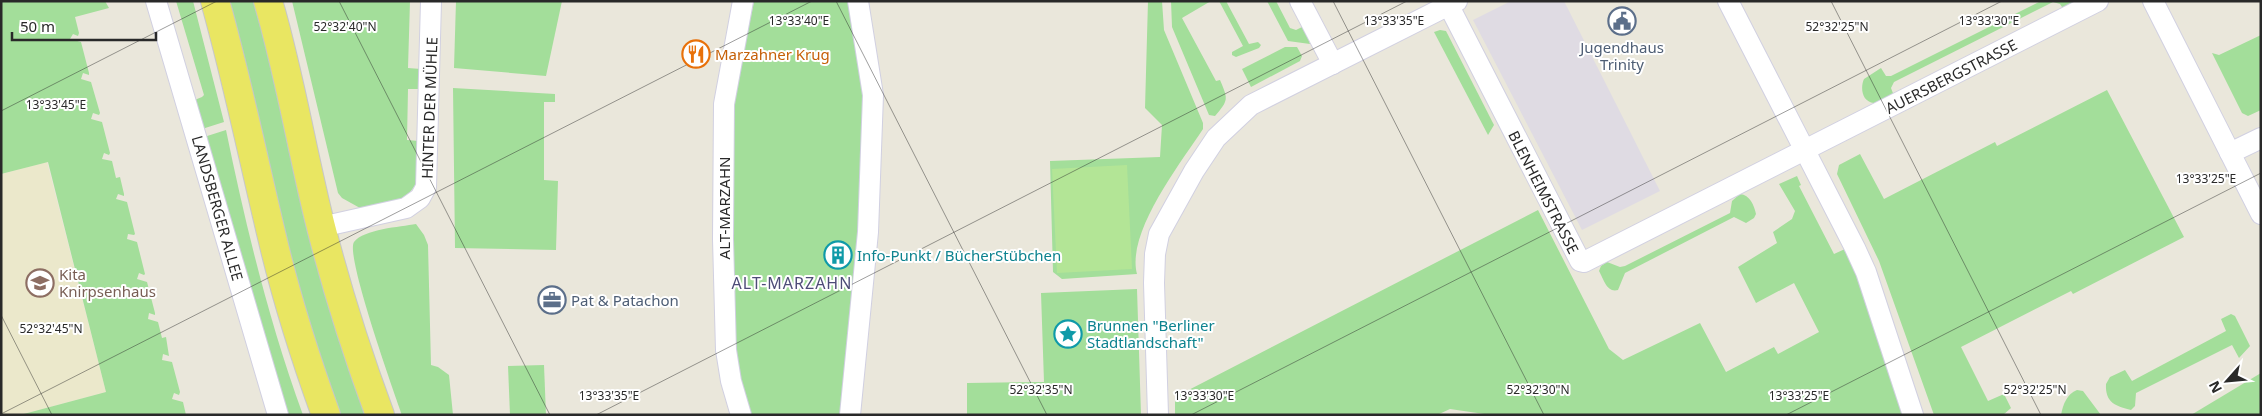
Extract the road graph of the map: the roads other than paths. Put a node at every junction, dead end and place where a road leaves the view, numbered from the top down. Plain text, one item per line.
1 (156, 1) edge
2 (216, 1) edge
3 (268, 1) edge
4 (432, 1) edge
5 (743, 1) edge
6 (858, 1) edge
7 (1300, 1) edge
8 (1728, 1) edge
9 (2098, 1) edge
10 (2153, 1) edge
11 (1453, 3) edge
12 (1332, 64) junction
13 (2261, 138) edge
14 (1805, 150) junction
15 (2230, 153) junction
16 (2261, 214) edge
17 (321, 227) junction
18 (278, 415) edge
19 (326, 415) edge
20 (380, 415) edge
21 (741, 415) edge
22 (850, 415) edge
23 (1158, 415) edge
24 (1913, 415) edge

1 - 18 street, LANDSBERGER ALLEE
2 - 19 main road
3 - 17 main road
4 - 17 street, HINTER DER MÜHLE
5 - 21 street, ALT-MARZAHN
6 - 22 street
7 - 12 street
8 - 14 street
9 - 14 street, AUERSBERGSTRASSE
10 - 15 street
11 - 12 street, BLENHEIMSTRASSE
11 - 14 street, BLENHEIMSTRASSE
12 - 23 street, BLENHEIMSTRASSE
13 - 15 street
14 - 24 street
15 - 16 street
17 - 20 main road

